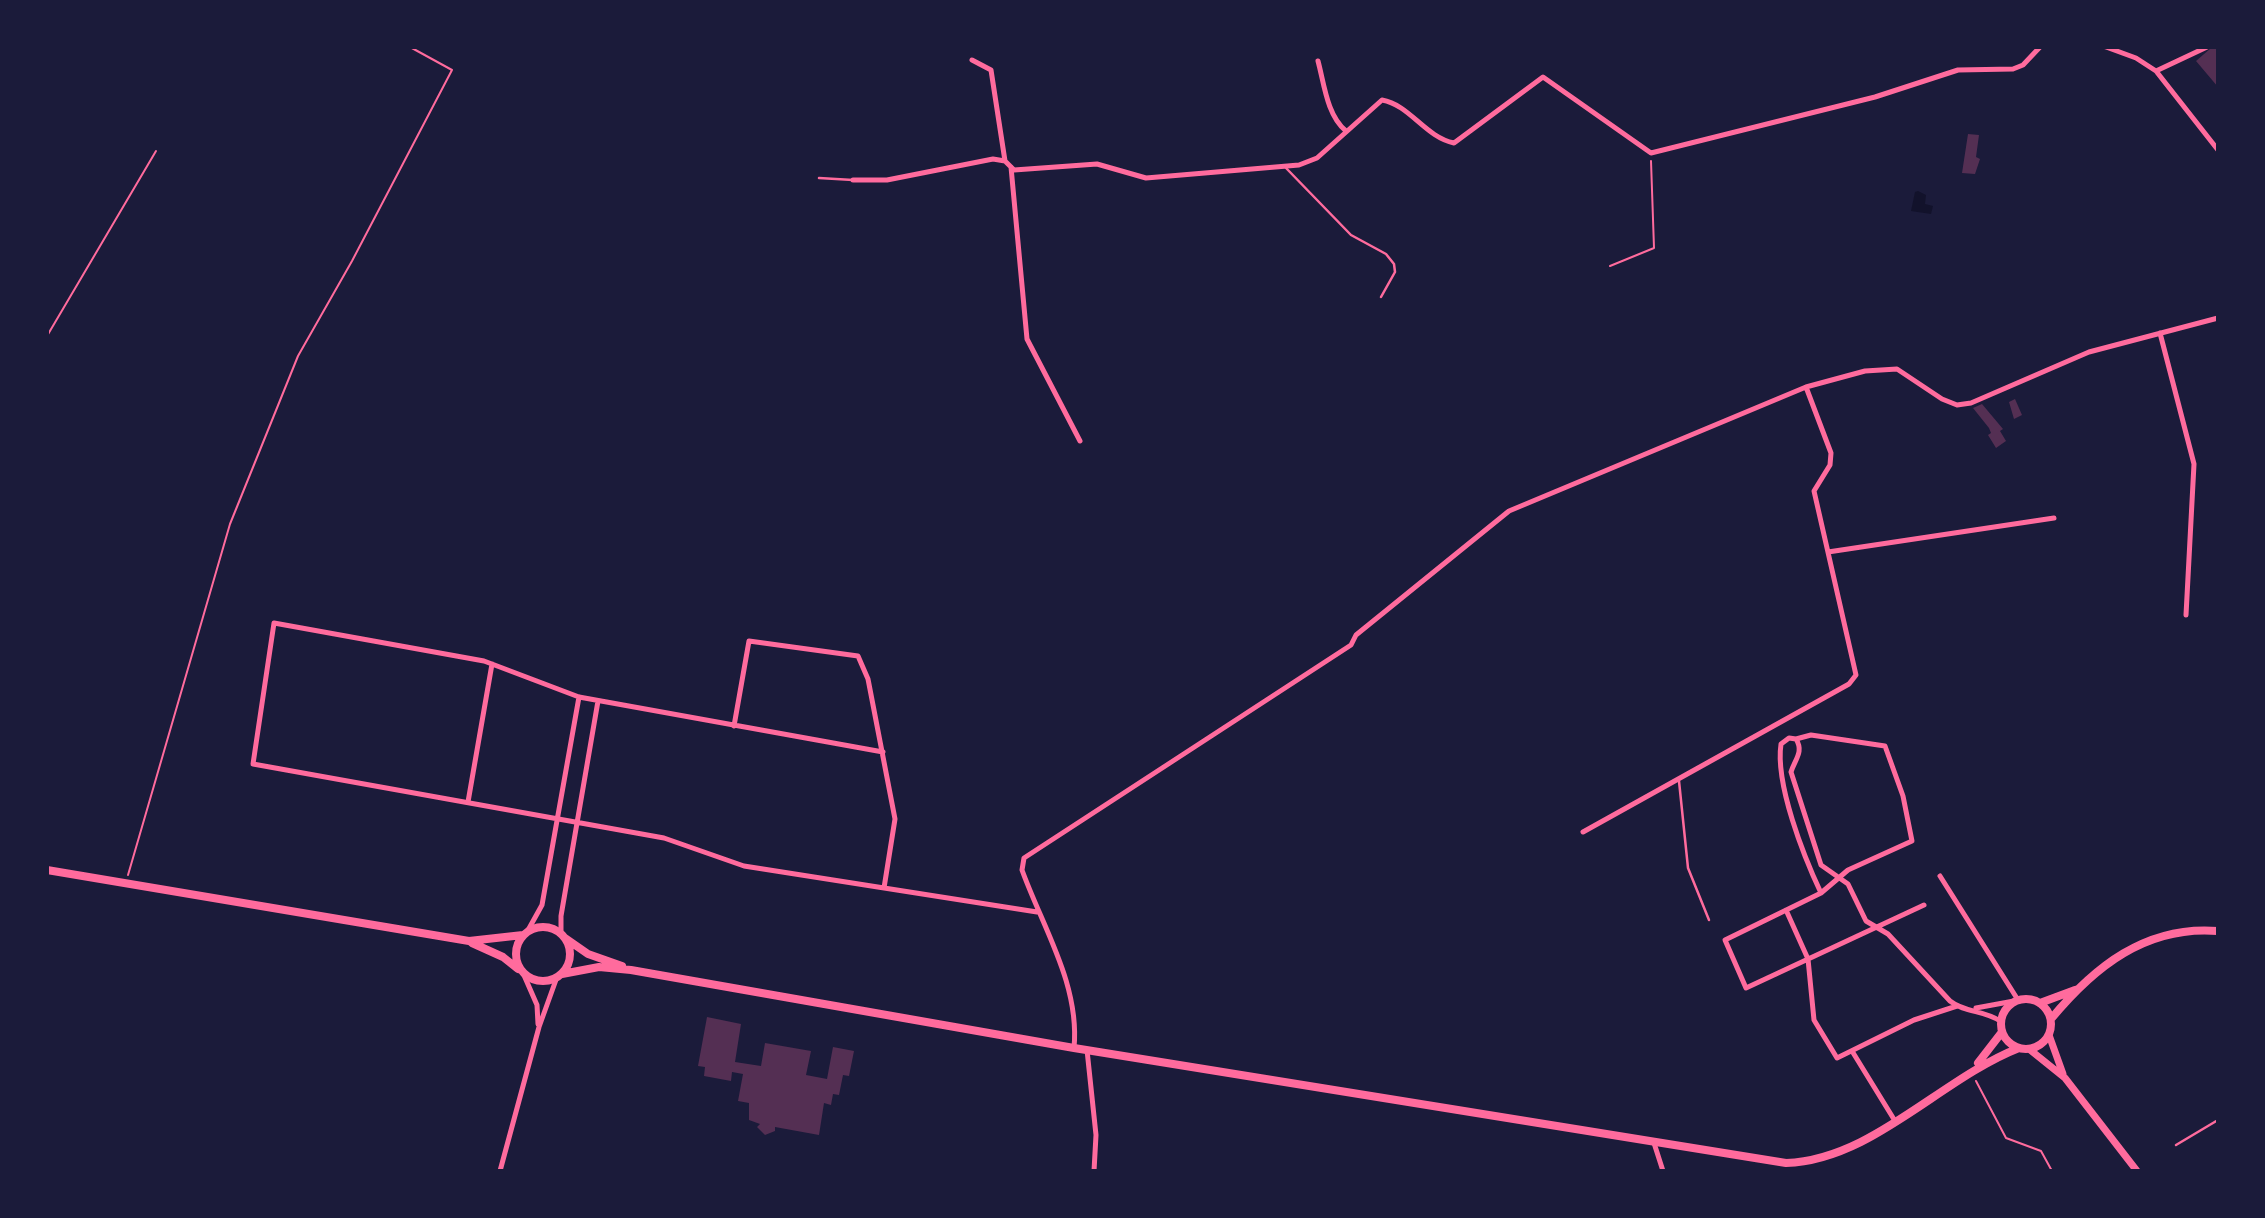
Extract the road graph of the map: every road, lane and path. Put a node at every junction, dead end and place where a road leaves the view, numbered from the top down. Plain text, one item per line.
1 (410, 47) edge
2 (2040, 47) edge
3 (2106, 47) edge
4 (2207, 47) edge
5 (972, 60) dead end
6 (1318, 61) dead end
7 (2156, 71) junction
8 (1346, 131) junction
9 (2218, 150) edge
10 (156, 151) dead end
11 (1651, 153) junction
12 (1005, 160) junction
13 (1284, 165) junction
14 (1011, 167) junction
15 (819, 178) dead end
16 (853, 180) joint
17 (1610, 266) dead end
18 (1381, 297) dead end
19 (2218, 318) edge
20 (2160, 334) junction
21 (47, 336) edge
22 (1806, 387) junction
23 (1080, 441) dead end
24 (2054, 517) dead end
25 (1828, 552) junction
26 (2186, 615) dead end
27 (492, 664) junction
28 (579, 697) junction
29 (598, 701) junction
30 (734, 726) junction
31 (1796, 739) junction
32 (883, 752) junction
33 (1678, 778) junction
34 (468, 802) junction
35 (558, 818) junction
36 (577, 822) junction
37 (1583, 832) dead end
38 (47, 870) edge
39 (1940, 876) dead end
40 (1840, 878) junction
41 (125, 883) junction
42 (884, 888) junction
43 (1821, 893) junction
44 (1924, 905) dead end
45 (1786, 910) junction
46 (1037, 912) junction
47 (1709, 920) dead end
48 (1875, 927) junction
49 (2218, 931) edge
50 (525, 933) junction
51 (563, 935) junction
52 (469, 942) junction
53 (1808, 959) junction
54 (631, 970) junction
55 (522, 972) junction
56 (560, 975) junction
57 (2077, 988) junction
58 (2016, 1001) junction
59 (2040, 1003) junction
60 (1956, 1006) junction
61 (1969, 1009) junction
62 (2051, 1019) junction
63 (2000, 1021) junction
64 (539, 1027) junction
65 (2002, 1032) junction
66 (2049, 1035) junction
67 (1074, 1048) junction
68 (2019, 1048) junction
69 (2029, 1049) junction
70 (1087, 1050) junction
71 (1852, 1051) junction
72 (1971, 1070) junction
73 (2065, 1078) junction
74 (2218, 1120) edge
75 (1895, 1121) junction
76 (1654, 1143) junction
77 (2176, 1145) dead end
78 (500, 1171) edge
79 (1094, 1171) edge
80 (1663, 1171) edge
81 (2052, 1171) edge
82 (2137, 1171) edge

1 - 41 path
2 - 11 street
3 - 7 street
4 - 7 street
5 - 12 street
6 - 8 street
7 - 9 street
8 - 11 street
8 - 13 street
10 - 21 path
11 - 17 path
12 - 14 street
12 - 16 street
13 - 14 street
13 - 18 lane
14 - 23 street
15 - 16 lane
19 - 20 street
20 - 22 street
20 - 26 street
22 - 25 street
22 - 46 street
24 - 25 street
25 - 33 street
27 - 28 street
27 - 34 street
27 - 34 street
28 - 29 street
28 - 35 street
29 - 30 street
29 - 36 street
30 - 32 street
30 - 32 street
31 - 40 street
31 - 40 street
31 - 43 street
32 - 42 street
33 - 37 street
33 - 47 lane
34 - 35 street
35 - 36 street
35 - 50 street
36 - 42 street
36 - 51 street
38 - 41 main road
39 - 58 street
40 - 43 street
40 - 48 street
41 - 52 main road
42 - 46 street
43 - 45 street
44 - 48 street
45 - 53 street
45 - 53 street
46 - 67 street
48 - 53 street
48 - 60 street
49 - 57 main road
50 - 51 main road
50 - 52 main road
50 - 55 main road
51 - 54 main road
51 - 56 main road
52 - 55 main road
53 - 71 street
54 - 56 main road
54 - 67 main road
55 - 56 main road
55 - 64 street
56 - 64 street
57 - 59 main road
57 - 62 main road
58 - 59 main road
58 - 61 street
58 - 63 main road
59 - 62 main road
60 - 61 street
60 - 71 street
61 - 63 street
62 - 66 main road
63 - 65 main road
64 - 78 street
65 - 68 main road
65 - 72 main road
66 - 69 main road
66 - 73 street
67 - 70 main road
68 - 69 main road
68 - 72 main road
69 - 73 street
70 - 76 main road
70 - 79 street
71 - 75 street
72 - 75 main road
72 - 81 path
73 - 82 street
74 - 77 lane
75 - 76 main road
76 - 80 street

